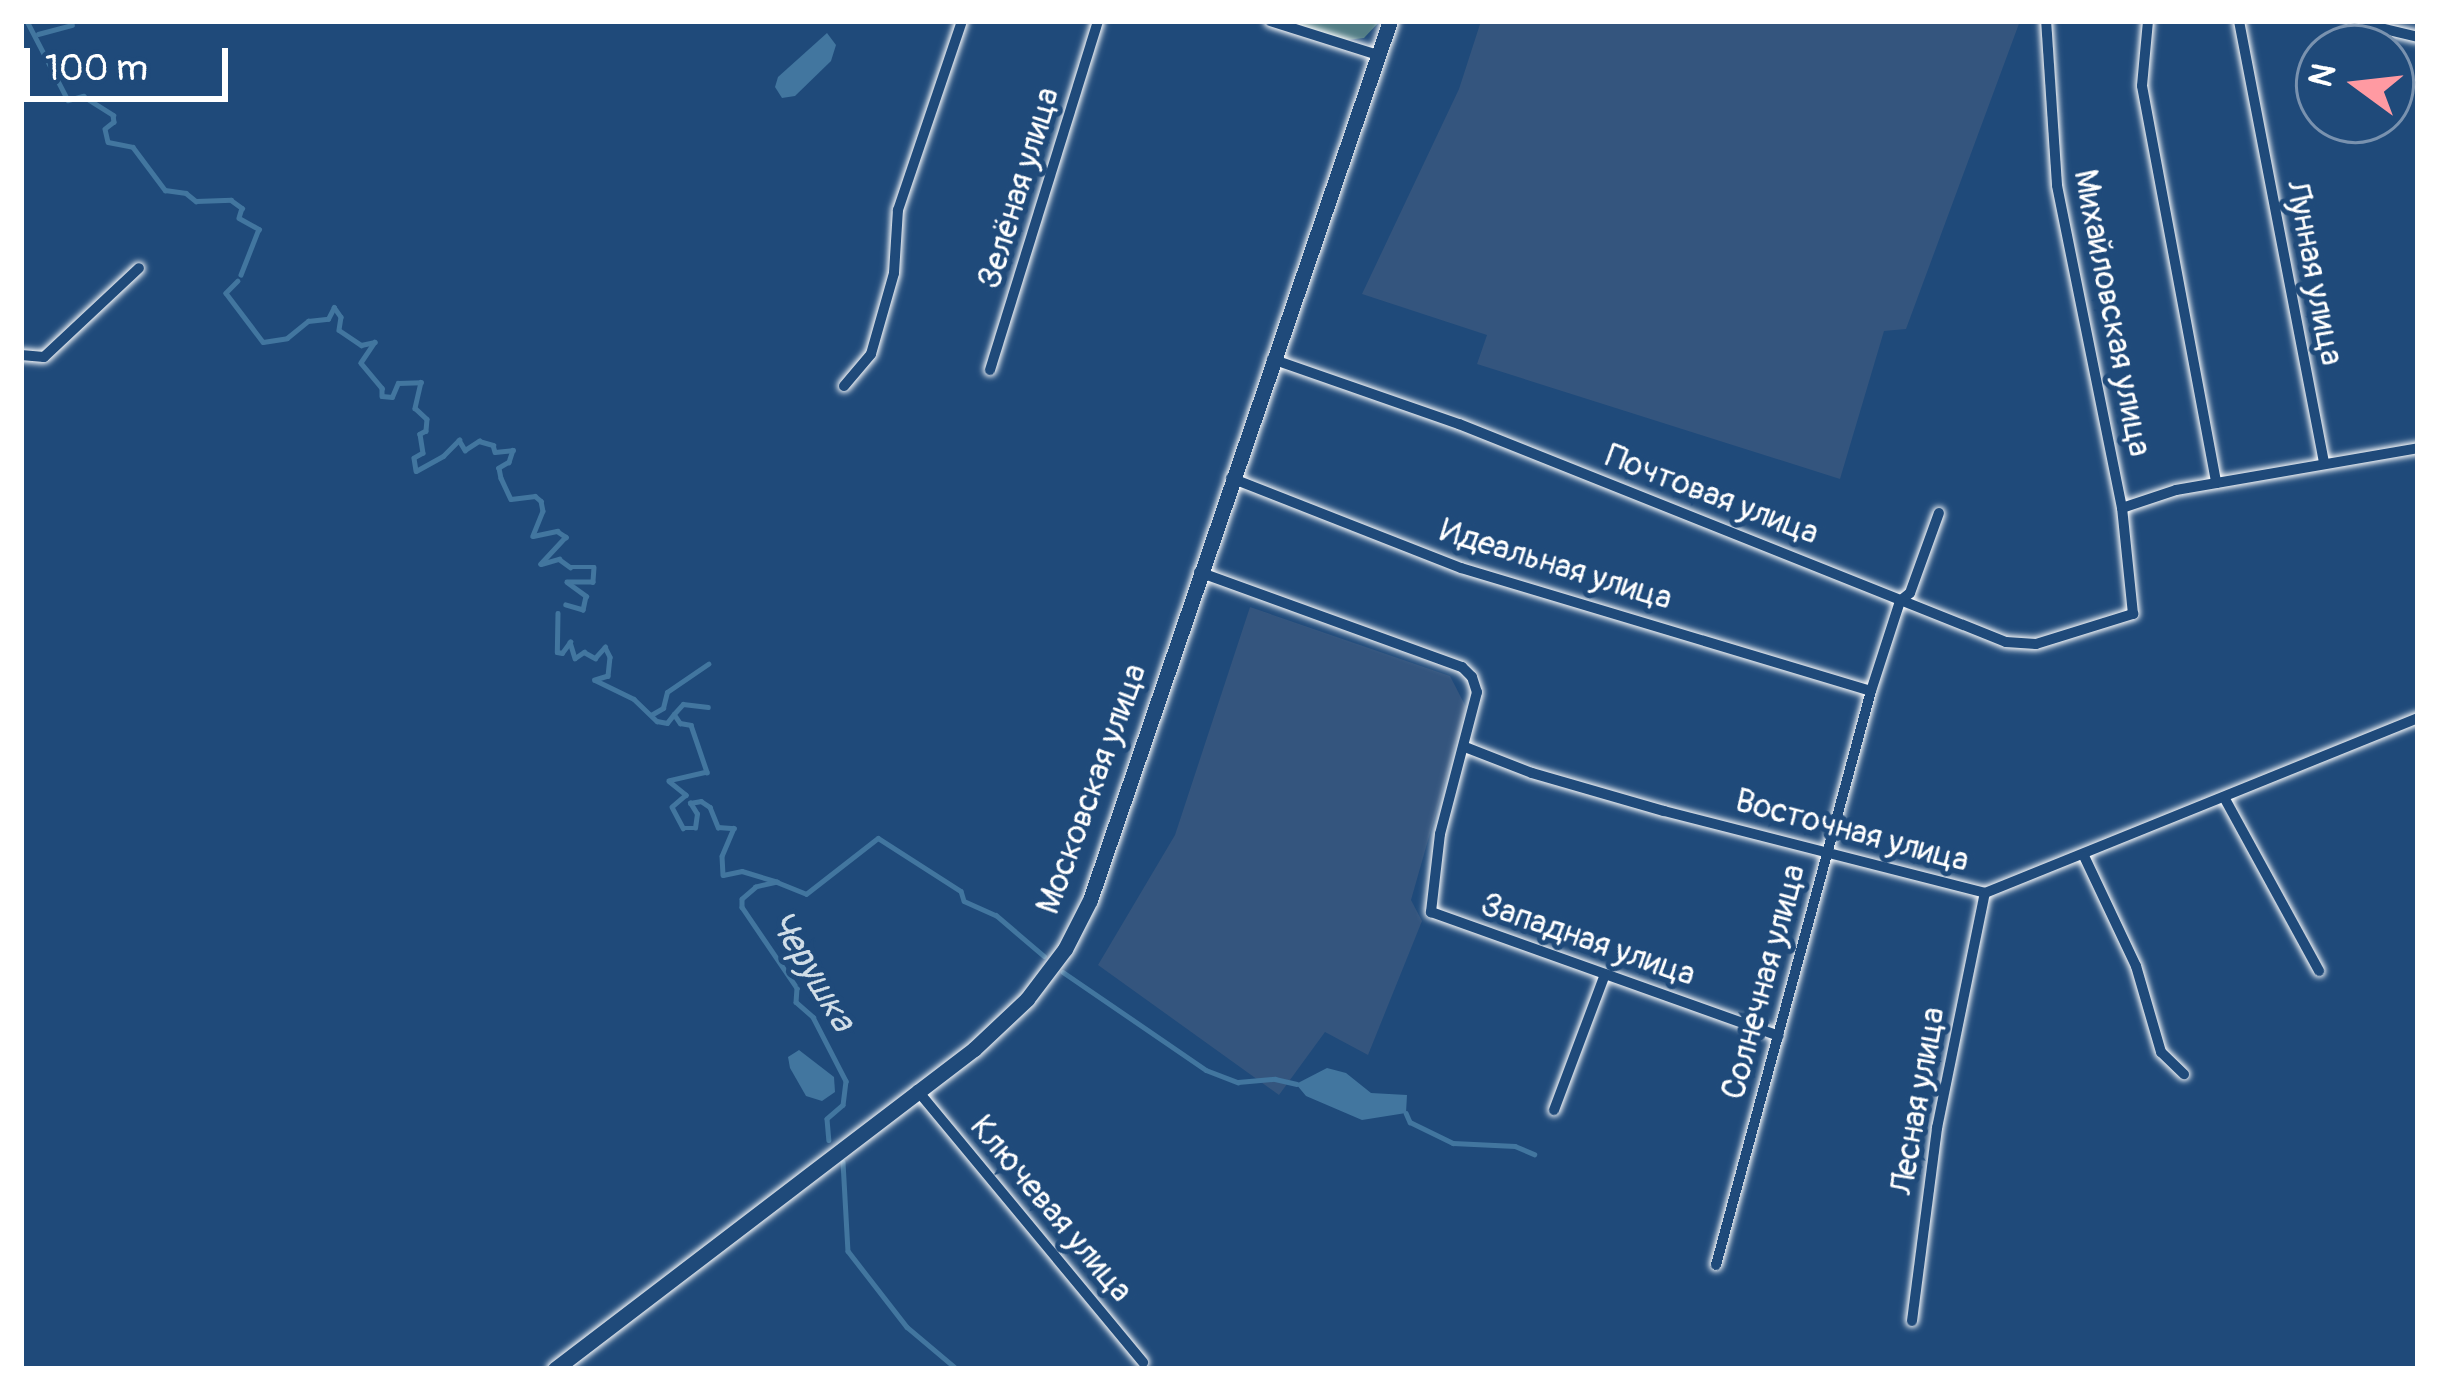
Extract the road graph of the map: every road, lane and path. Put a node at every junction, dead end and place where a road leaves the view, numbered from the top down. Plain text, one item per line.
1 (962, 21) edge
2 (1098, 21) edge
3 (1270, 21) edge
4 (1390, 21) edge
5 (2046, 21) edge
6 (2148, 21) edge
7 (2239, 21) edge
8 (2351, 21) edge
9 (2418, 37) edge
10 (1378, 56) junction
11 (139, 268) dead end
12 (21, 356) edge
13 (1272, 359) junction
14 (990, 370) dead end
15 (844, 386) dead end
16 (2418, 448) edge
17 (2324, 464) junction
18 (1231, 478) junction
19 (2216, 483) junction
20 (2122, 508) junction
21 (1939, 513) dead end
22 (1199, 572) junction
23 (1900, 601) junction
24 (2133, 614) joint
25 (1871, 691) junction
26 (2418, 718) edge
27 (1465, 747) junction
28 (2225, 799) junction
29 (1826, 852) junction
30 (2084, 856) junction
31 (1985, 892) junction
32 (2319, 971) dead end
33 (1605, 974) junction
34 (1779, 1036) junction
35 (2184, 1074) dead end
36 (917, 1090) junction
37 (1554, 1110) dead end
38 (1716, 1265) dead end
39 (1912, 1321) dead end
40 (1143, 1361) dead end
41 (555, 1369) edge

1 - 15 street
2 - 14 street, Зелёная улица
3 - 10 street
4 - 10 main road, Московская улица
5 - 20 street, Михайловская улица
6 - 19 street
7 - 17 street, Лунная улица
8 - 9 street
10 - 13 main road, Московская улица
11 - 12 street
13 - 18 main road, Московская улица
13 - 23 street, Почтовая улица
16 - 17 street
17 - 19 street
18 - 22 main road, Московская улица
18 - 25 street, Идеальная улица
19 - 20 street
20 - 24 street, Михайловская улица
21 - 23 street, Солнечная улица
22 - 27 street
22 - 36 main road, Московская улица
23 - 24 street, Почтовая улица
23 - 25 street, Солнечная улица
25 - 29 street, Солнечная улица
26 - 28 street, Восточная улица
27 - 29 street, Восточная улица
27 - 33 street, Западная улица
28 - 30 street, Восточная улица
28 - 32 street
29 - 31 street, Восточная улица
29 - 34 street, Солнечная улица
30 - 31 street, Восточная улица
30 - 35 street
31 - 39 street, Лесная улица
33 - 34 street, Западная улица
33 - 37 street
34 - 38 street, Солнечная улица
36 - 40 street, Ключевая улица
36 - 41 main road, Московская улица

